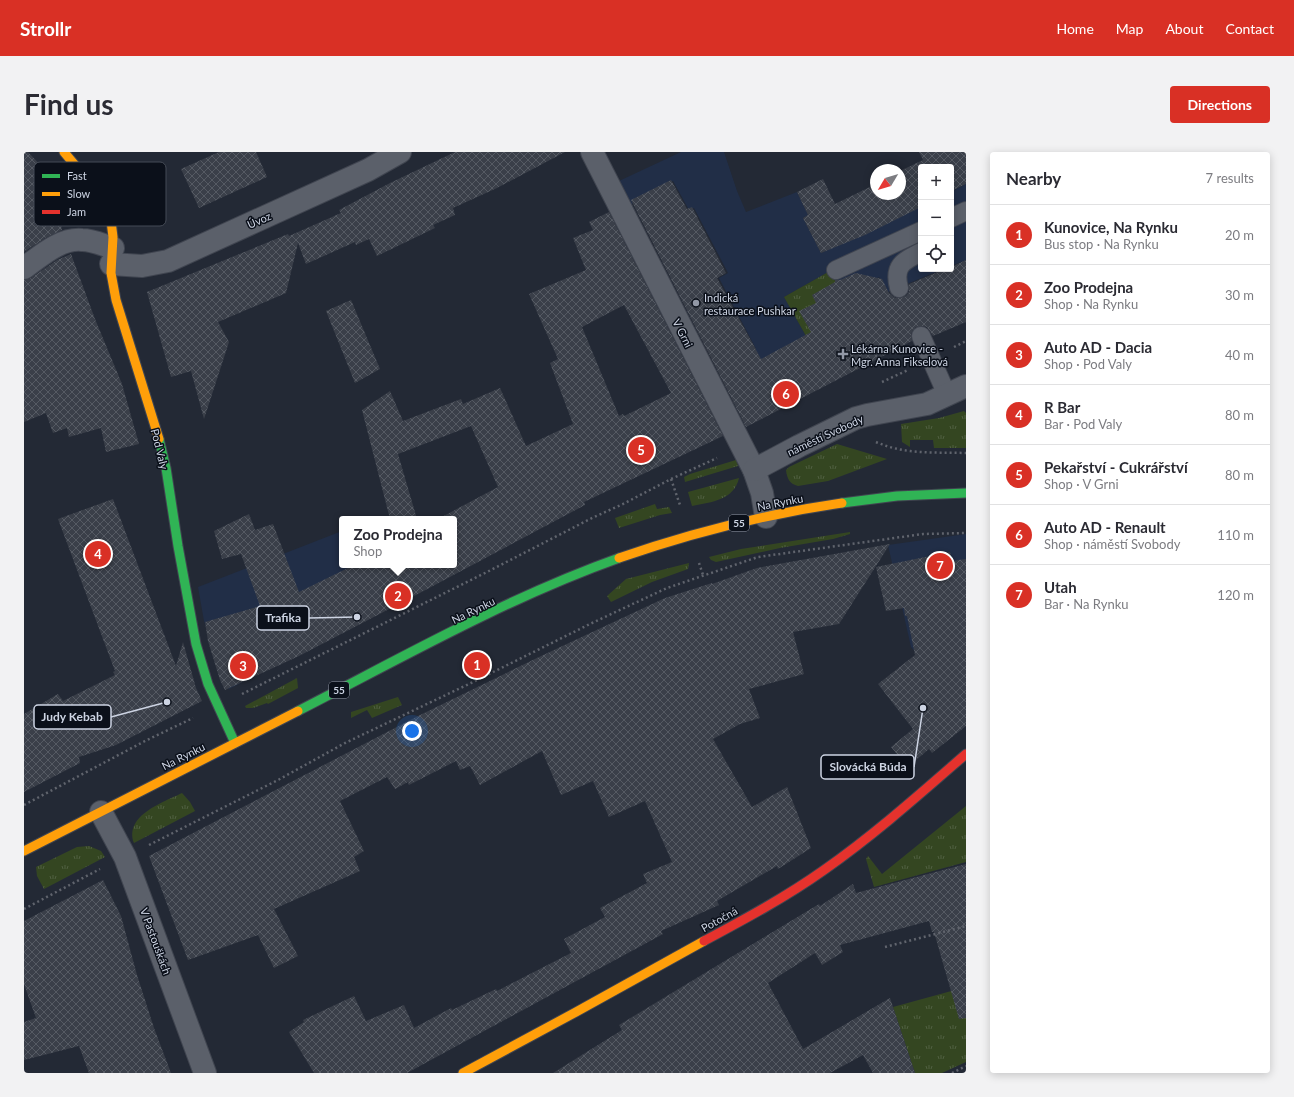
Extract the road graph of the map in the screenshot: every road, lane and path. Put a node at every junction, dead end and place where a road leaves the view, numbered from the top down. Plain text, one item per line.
1 (64, 152) edge
2 (400, 152) edge
3 (592, 152) edge
4 (73, 162) edge
5 (966, 211) edge
6 (954, 217) edge
7 (111, 226) edge
8 (918, 232) edge
9 (918, 254) edge
10 (112, 256) junction
11 (24, 268) edge
12 (836, 270) dead end
13 (899, 288) dead end
14 (921, 336) dead end
15 (966, 342) edge
16 (932, 358) junction
17 (880, 383) dead end
18 (966, 386) edge
19 (947, 395) junction
20 (845, 423) junction
21 (742, 449) junction
22 (966, 453) edge
23 (754, 470) junction
24 (671, 479) junction
25 (966, 493) edge
26 (680, 505) dead end
27 (766, 517) junction
28 (966, 533) edge
29 (699, 563) dead end
30 (704, 575) junction
31 (218, 706) junction
32 (235, 743) junction
33 (966, 754) edge
34 (24, 805) edge
35 (101, 812) junction
36 (24, 851) edge
37 (125, 857) junction
38 (24, 909) edge
39 (966, 926) edge
40 (885, 947) dead end
41 (966, 1066) edge
42 (205, 1073) edge
43 (463, 1073) edge
44 (952, 1073) edge

1 - 4 street, Pod Valy
2 - 10 street, Úvoz
3 - 21 street, V Grni
5 - 6 lane
7 - 10 street, Pod Valy
8 - 12 lane
9 - 13 lane
10 - 11 street
10 - 31 street, Pod Valy
14 - 16 lane
15 - 16 path
16 - 17 path
16 - 19 lane
18 - 19 street, náměstí Svobody
19 - 20 street, náměstí Svobody
20 - 22 path
20 - 23 street, náměstí Svobody
21 - 23 street, V Grni
21 - 24 path
23 - 27 street, V Grni
24 - 26 path
24 - 31 path
25 - 27 street, Na Rynku / 55
27 - 32 street, Na Rynku / 55
28 - 30 path
29 - 30 path
30 - 37 path
31 - 32 street, Pod Valy
31 - 34 path
32 - 35 street, Na Rynku / 55
33 - 43 street, Potočná
35 - 36 street, Na Rynku / 55
35 - 37 street, V Pastouškách
37 - 38 path
37 - 42 street, V Pastouškách
39 - 40 path
41 - 44 path

